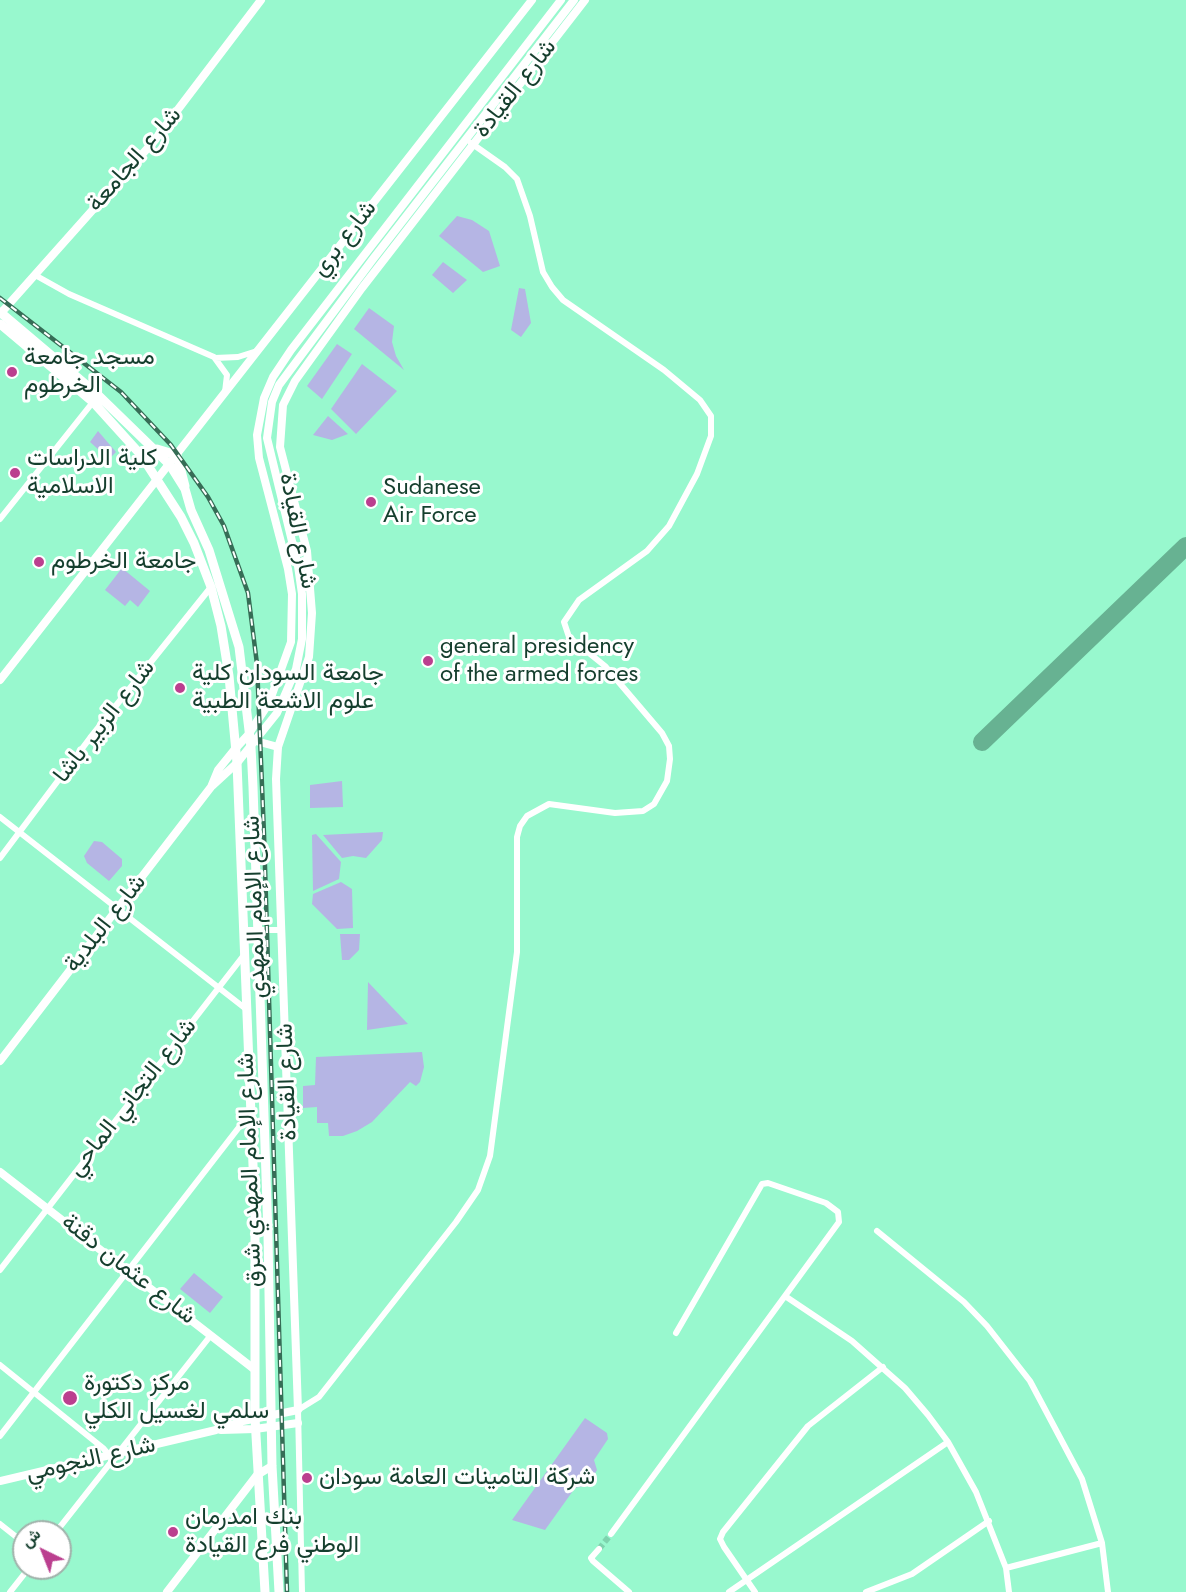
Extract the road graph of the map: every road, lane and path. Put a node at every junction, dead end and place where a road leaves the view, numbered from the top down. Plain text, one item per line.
1 (261, 0) edge
2 (532, 0) edge
3 (561, 0) edge
4 (574, 0) edge
5 (585, 0) edge
6 (469, 141) junction
7 (364, 252) junction
8 (376, 261) junction
9 (34, 275) junction
10 (0, 313) edge
11 (0, 324) edge
12 (258, 351) junction
13 (214, 357) junction
14 (225, 393) junction
15 (93, 402) junction
16 (155, 448) junction
17 (177, 455) junction
18 (170, 465) junction
19 (157, 478) junction
20 (185, 489) junction
21 (0, 519) edge
22 (211, 587) junction
23 (0, 680) edge
24 (252, 741) junction
25 (278, 747) junction
26 (235, 749) junction
27 (237, 763) junction
28 (211, 787) junction
29 (0, 818) edge
30 (20, 832) junction
31 (0, 858) edge
32 (118, 909) junction
33 (243, 930) junction
34 (257, 930) junction
35 (281, 930) junction
36 (244, 954) junction
37 (219, 987) junction
38 (246, 1009) junction
39 (0, 1061) edge
40 (250, 1113) junction
41 (0, 1173) edge
42 (47, 1208) junction
43 (877, 1231) dead end
44 (0, 1270) edge
45 (127, 1271) junction
46 (785, 1296) junction
47 (676, 1334) dead end
48 (211, 1335) junction
49 (0, 1365) edge
50 (883, 1367) junction
51 (254, 1369) junction
52 (34, 1392) junction
53 (298, 1410) junction
54 (271, 1415) junction
55 (255, 1418) junction
56 (298, 1423) junction
57 (271, 1427) junction
58 (255, 1429) junction
59 (216, 1430) junction
60 (0, 1436) edge
61 (948, 1442) junction
62 (113, 1454) junction
63 (272, 1466) junction
64 (257, 1476) junction
65 (0, 1481) edge
66 (65, 1520) edge
67 (988, 1521) junction
68 (0, 1524) edge
69 (12, 1534) edge
70 (611, 1534) tunnel mouth
71 (1102, 1543) junction
72 (599, 1549) dead end
73 (1006, 1568) junction
74 (747, 1578) junction
75 (167, 1592) edge
76 (265, 1592) edge
77 (279, 1592) edge
78 (302, 1592) edge
79 (629, 1592) edge
80 (729, 1592) edge
81 (755, 1592) edge
82 (866, 1592) edge
83 (1009, 1592) edge
84 (1108, 1592) edge

1 - 9 main road, شارع الجامعة
2 - 12 main road, شارع بري
3 - 7 main road, شارع القيادة
4 - 6 main road, شارع القيادة
5 - 6 street, شارع القيادة
6 - 8 main road, شارع القيادة
6 - 53 street
7 - 8 street
7 - 24 main road, شارع القيادة
8 - 24 main road, شارع القيادة
8 - 25 street, شارع القيادة
9 - 10 main road, شارع الجامعة
9 - 13 street
10 - 16 main road, شارع الإمام المهدي
11 - 15 main road
12 - 13 street
12 - 14 main road, شارع بري
13 - 14 street
14 - 17 main road, شارع بري
15 - 19 main road
15 - 21 street
16 - 17 main road
16 - 18 main road, شارع الإمام المهدي
17 - 18 main road, شارع بري
17 - 20 main road
18 - 19 main road, شارع بري
18 - 20 main road, شارع الإمام المهدي
19 - 22 main road
19 - 23 main road, شارع بري
20 - 24 main road, شارع الإمام المهدي
22 - 26 main road
22 - 30 street, شارع الزبير باشا
24 - 25 main road
24 - 26 main road, شارع القيادة
24 - 27 main road
24 - 34 main road, شارع الإمام المهدي
25 - 35 street, شارع القيادة
26 - 27 main road, شارع الإمام المهدي شرق
26 - 28 street
27 - 28 street
27 - 33 main road, شارع الإمام المهدي شرق
28 - 32 street, شارع البلدية
29 - 30 street
30 - 31 street, شارع الزبير باشا
30 - 32 street
32 - 37 street
32 - 39 street, شارع البلدية
33 - 34 street
33 - 36 main road, شارع الإمام المهدي شرق
34 - 35 street
34 - 54 main road, شارع الإمام المهدي
35 - 53 street, شارع القيادة
36 - 37 street, شارع التجاني الماحي
36 - 38 main road, شارع الإمام المهدي شرق
37 - 38 street
37 - 42 street, شارع التجاني الماحي
38 - 40 main road, شارع الإمام المهدي شرق
40 - 45 street
40 - 51 main road, شارع الإمام المهدي شرق
41 - 42 street, شارع عثمان دقنة
42 - 44 street, شارع التجاني الماحي
42 - 45 street, شارع عثمان دقنة
43 - 71 street
45 - 48 street, شارع عثمان دقنة
45 - 52 street
46 - 47 street
46 - 50 street
46 - 70 street
48 - 51 street, شارع عثمان دقنة
48 - 62 street
49 - 52 street
50 - 61 street
50 - 74 street
51 - 55 main road, شارع الإمام المهدي شرق
52 - 60 street
52 - 62 street
53 - 54 street, شارع النجومي
53 - 56 street
54 - 55 street, شارع النجومي
54 - 57 main road, شارع الإمام المهدي
55 - 58 main road, شارع الإمام المهدي شرق
55 - 59 street, شارع النجومي
56 - 57 street, شارع النجومي
56 - 78 street
57 - 58 street, شارع النجومي
57 - 63 main road, شارع الإمام المهدي
58 - 59 street, شارع النجومي
58 - 64 main road, شارع الإمام المهدي شرق
59 - 62 street, شارع النجومي
61 - 67 street
61 - 74 street
62 - 65 street, شارع النجومي
62 - 66 street
63 - 64 street
63 - 77 main road, شارع الإمام المهدي
64 - 75 street
64 - 76 main road, شارع الإمام المهدي شرق
67 - 73 street
67 - 82 street
68 - 69 street
71 - 73 street
71 - 84 street
72 - 79 street
73 - 83 street
74 - 80 street
74 - 81 street

